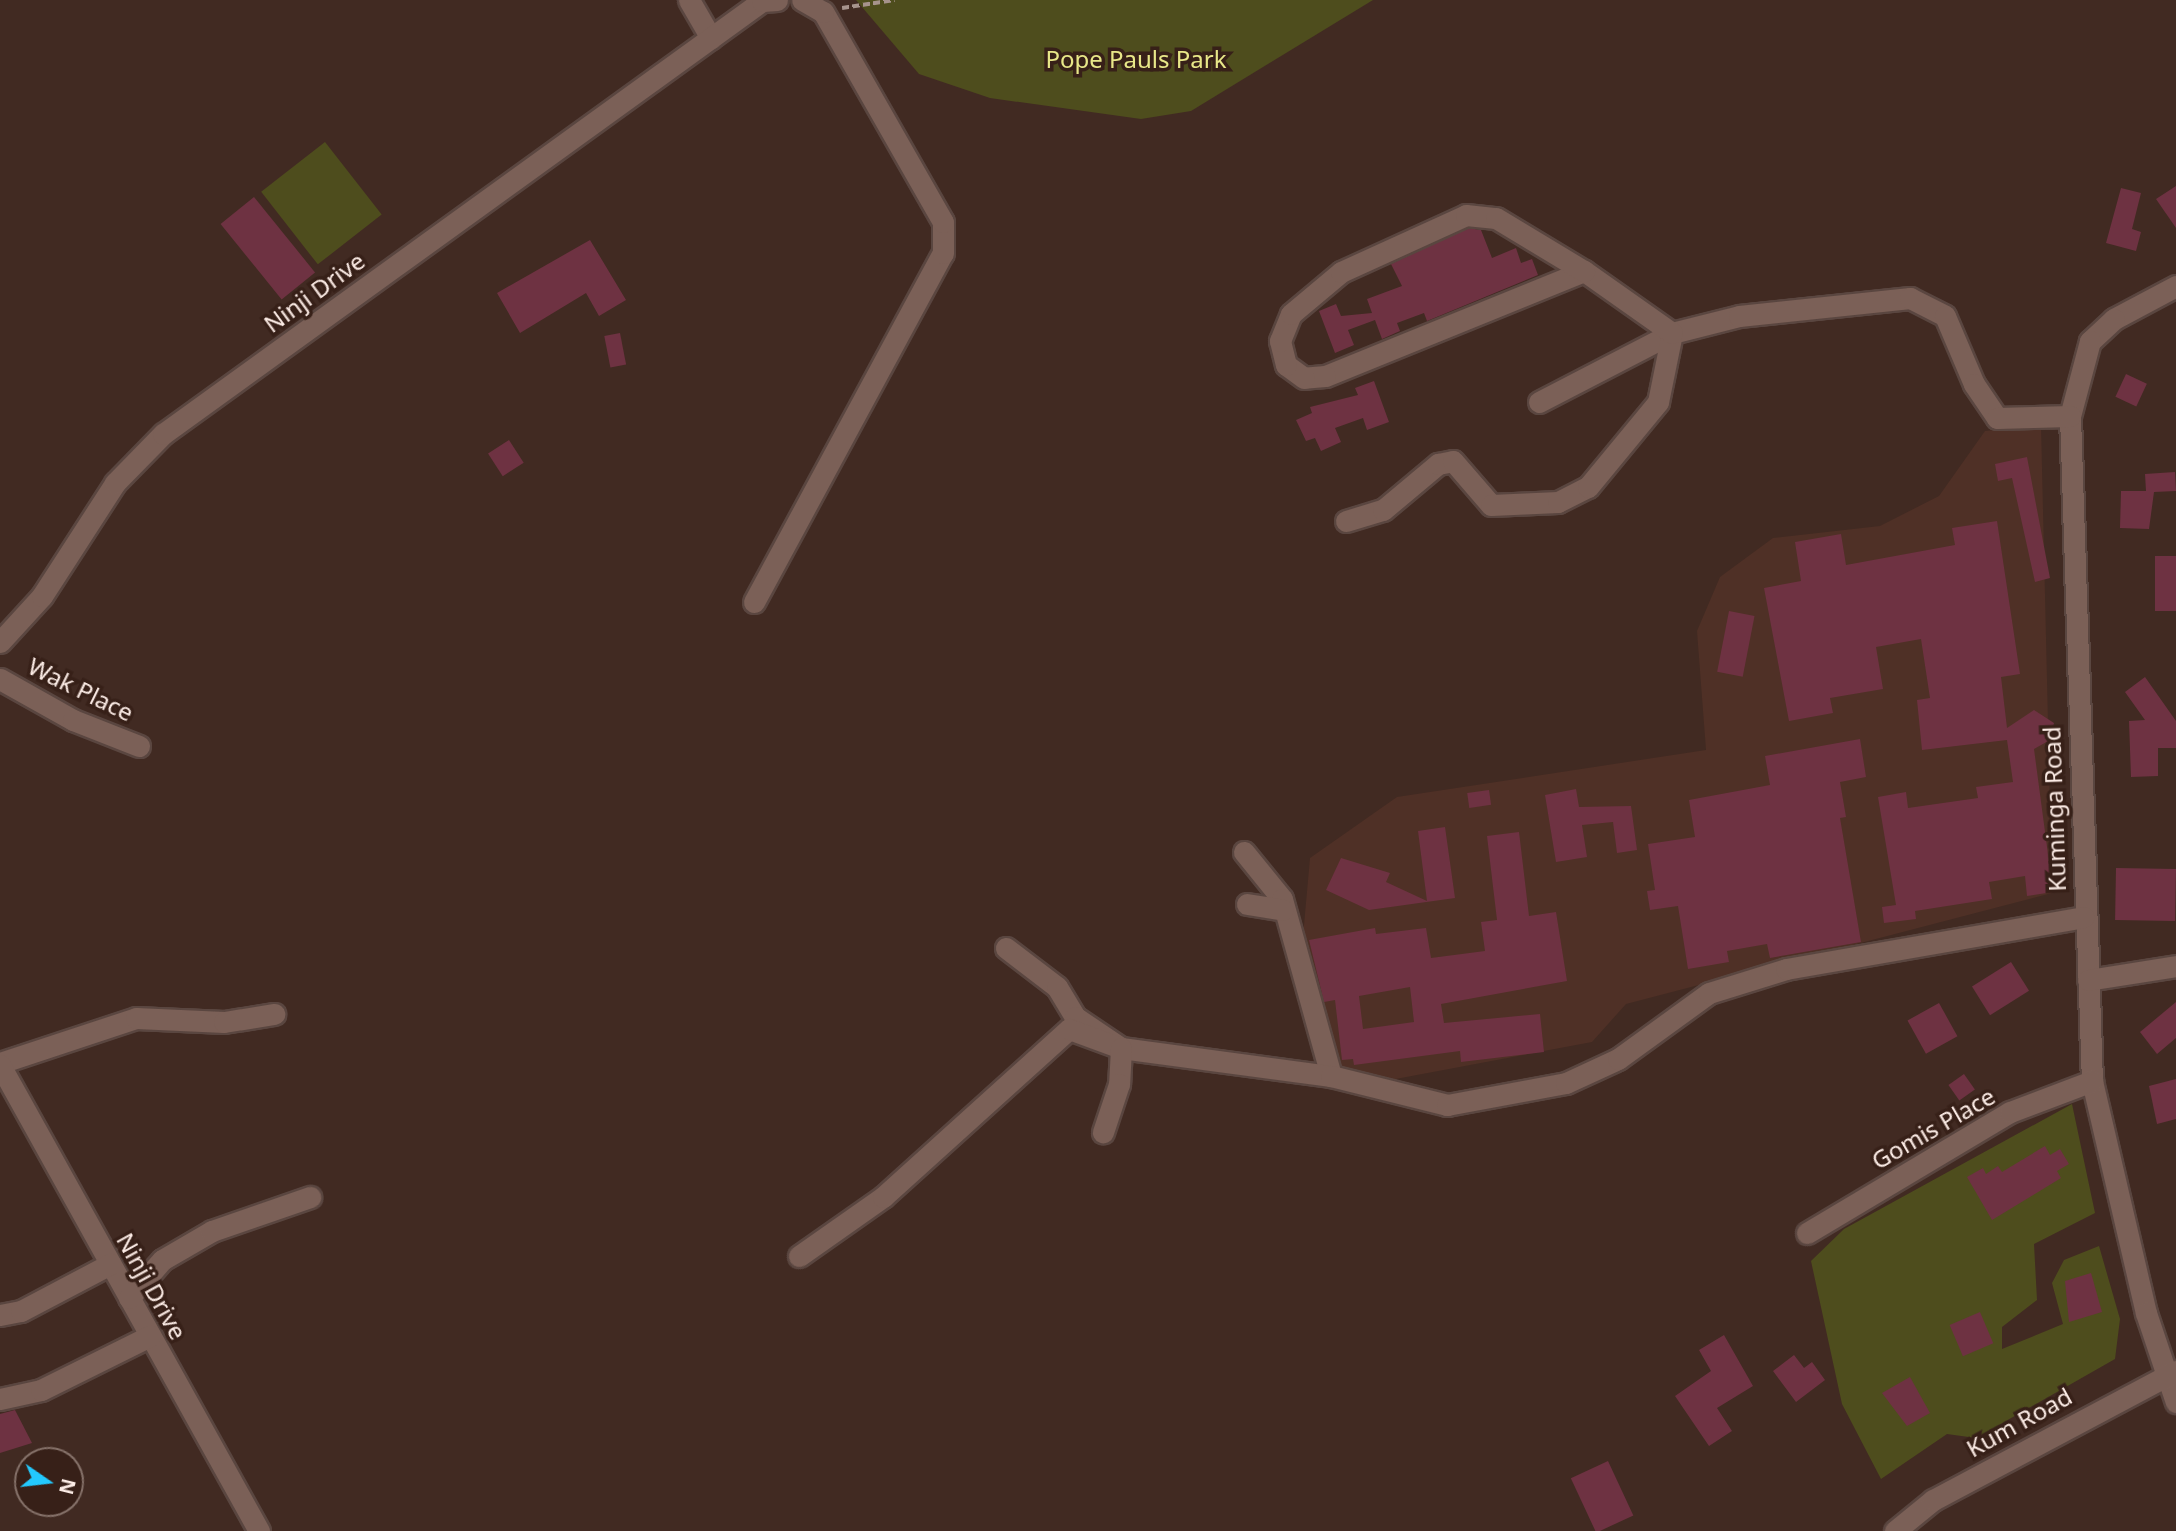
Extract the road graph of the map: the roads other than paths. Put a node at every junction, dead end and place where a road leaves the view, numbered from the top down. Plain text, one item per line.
1 (689, 0) edge
2 (777, 0) edge
3 (802, 0) edge
4 (711, 38) junction
5 (1584, 271) junction
6 (2176, 286) edge
7 (1672, 333) junction
8 (1539, 402) dead end
9 (2070, 416) junction
10 (1346, 521) dead end
11 (754, 602) dead end
12 (0, 642) edge
13 (0, 678) edge
14 (139, 746) dead end
15 (1244, 852) dead end
16 (1247, 904) dead end
17 (1283, 910) junction
18 (2083, 917) junction
19 (1006, 948) dead end
20 (2176, 966) edge
21 (2088, 980) junction
22 (274, 1014) dead end
23 (1121, 1048) junction
24 (0, 1064) edge
25 (1331, 1076) junction
26 (2092, 1081) junction
27 (1103, 1132) dead end
28 (310, 1197) dead end
29 (1807, 1233) dead end
30 (799, 1256) dead end
31 (110, 1264) junction
32 (129, 1298) junction
33 (0, 1315) edge
34 (150, 1336) junction
35 (2170, 1372) edge
36 (0, 1399) edge
37 (2176, 1402) edge
38 (259, 1531) edge
39 (1895, 1531) edge

1 - 4 street
2 - 4 street, Ninji Drive
3 - 11 street
4 - 12 street, Ninji Drive
5 - 5 street
5 - 7 street
6 - 9 street, Kuminga Road
7 - 8 street
7 - 9 street
7 - 10 street
9 - 18 street, Kuminga Road
13 - 14 street, Wak Place
15 - 17 street
16 - 17 street
17 - 25 street
18 - 21 street, Kuminga Road
18 - 25 street
19 - 23 street
20 - 21 street
21 - 26 street, Kuminga Road
22 - 24 street
23 - 25 street
23 - 27 street
23 - 30 street
24 - 31 street, Ninji Drive
26 - 29 street, Gomis Place
26 - 35 street, Kuminga Road
28 - 32 street
31 - 32 street, Ninji Drive
31 - 33 street
32 - 34 street, Ninji Drive
34 - 36 street
34 - 38 street, Ninji Drive
35 - 37 street, Kuminga Road
35 - 39 street, Kum Road

